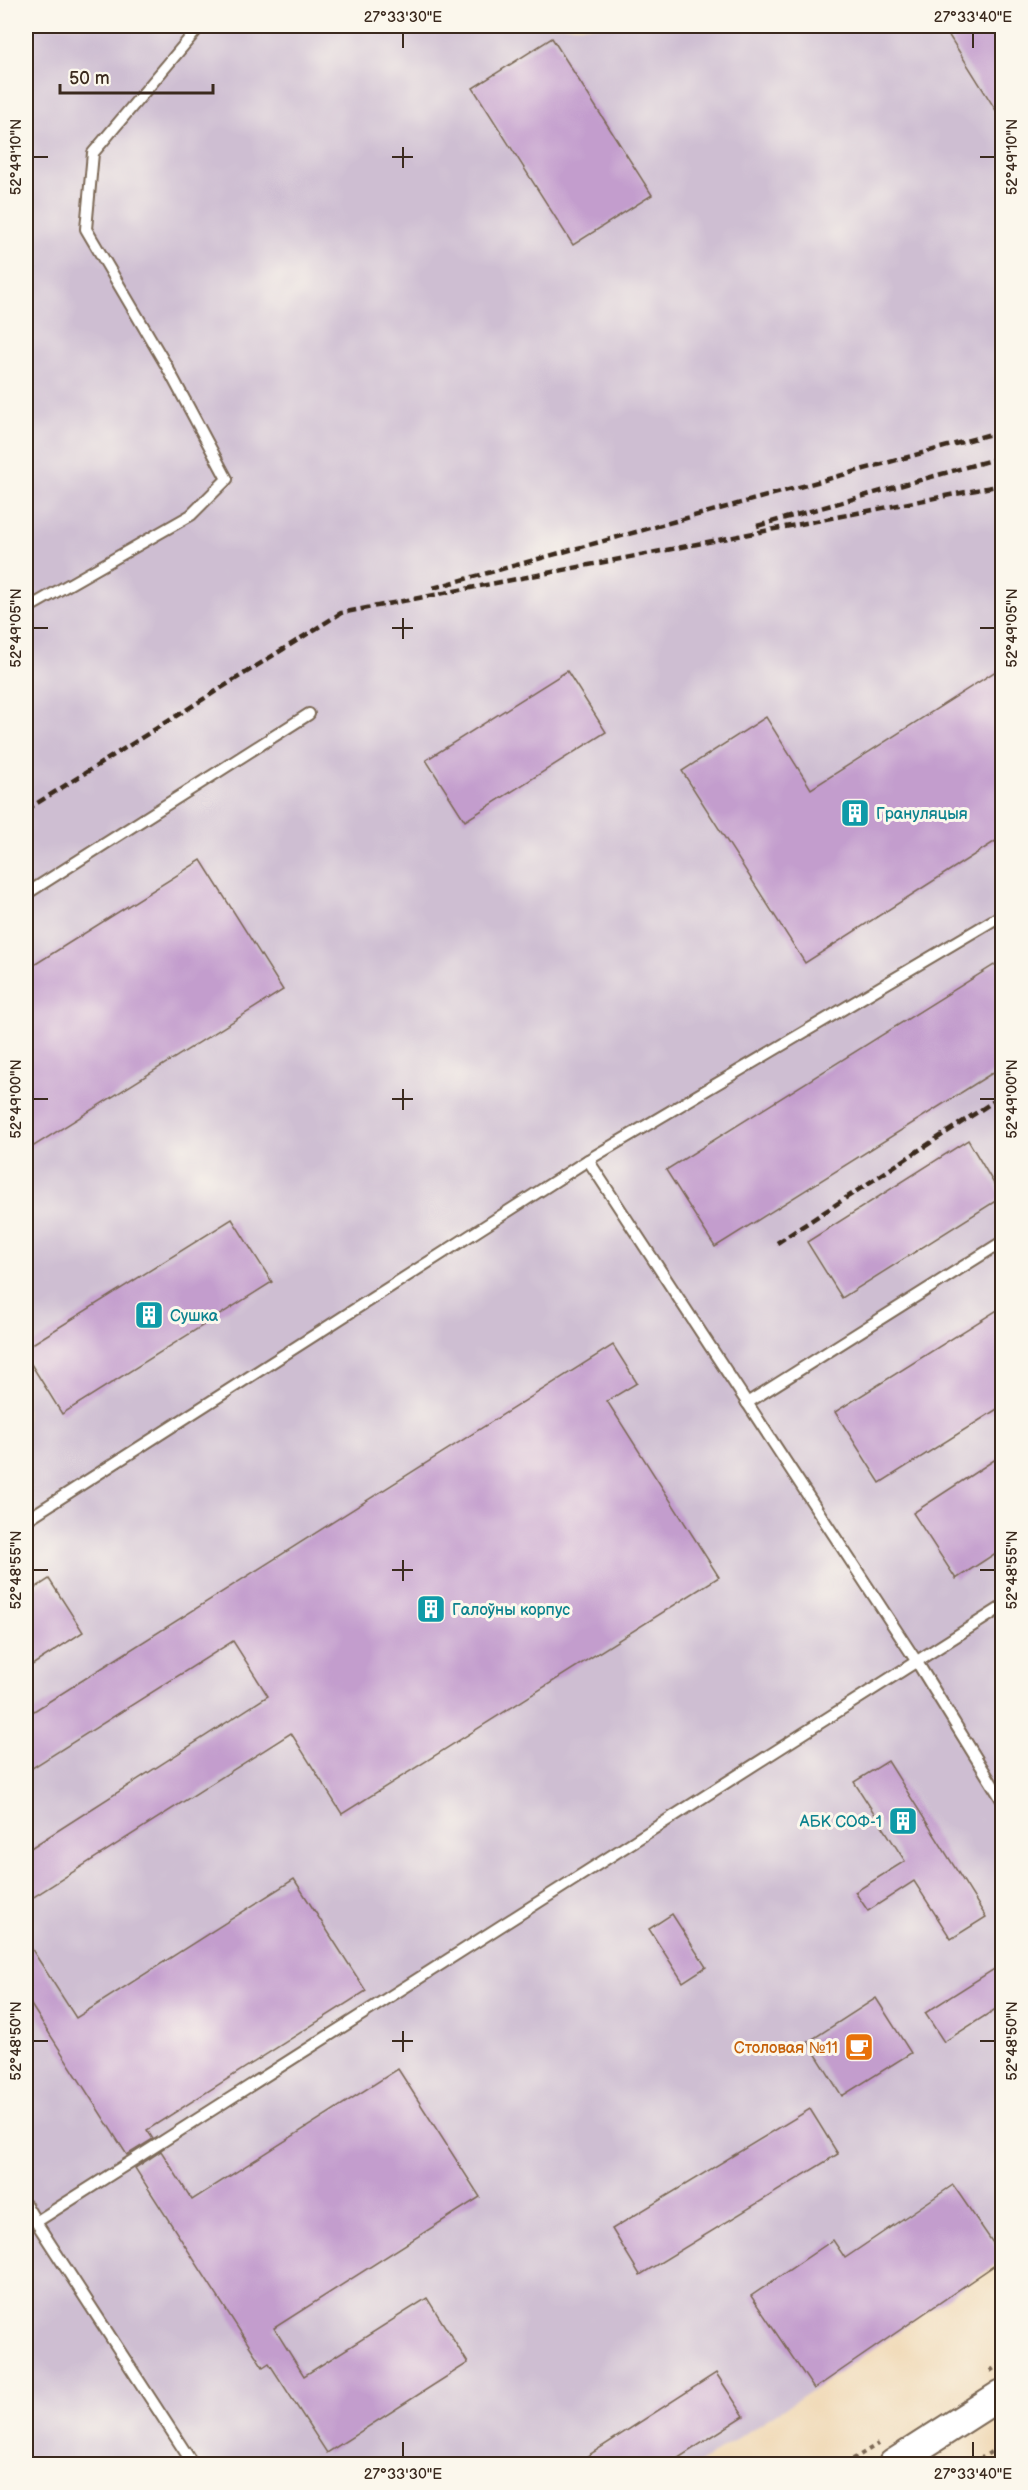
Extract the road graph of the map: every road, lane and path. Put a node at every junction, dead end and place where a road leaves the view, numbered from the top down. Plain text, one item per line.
1 (200, 26) edge
2 (26, 609) edge
3 (309, 714) dead end
4 (26, 894) edge
5 (1002, 915) edge
6 (588, 1160) junction
7 (1002, 1242) edge
8 (747, 1403) junction
9 (26, 1520) edge
10 (1002, 1607) edge
11 (917, 1662) junction
12 (1002, 1800) edge
13 (26, 2205) edge
14 (36, 2222) junction
15 (1002, 2394) edge
16 (1002, 2445) edge
17 (897, 2463) edge
18 (193, 2464) edge
19 (972, 2464) edge

1 - 2 lane
3 - 4 lane
5 - 6 lane
6 - 8 lane
6 - 9 lane
7 - 8 lane
8 - 11 lane
10 - 11 lane
11 - 12 lane
11 - 14 lane
13 - 14 lane
14 - 18 lane
15 - 17 main road
16 - 19 path

